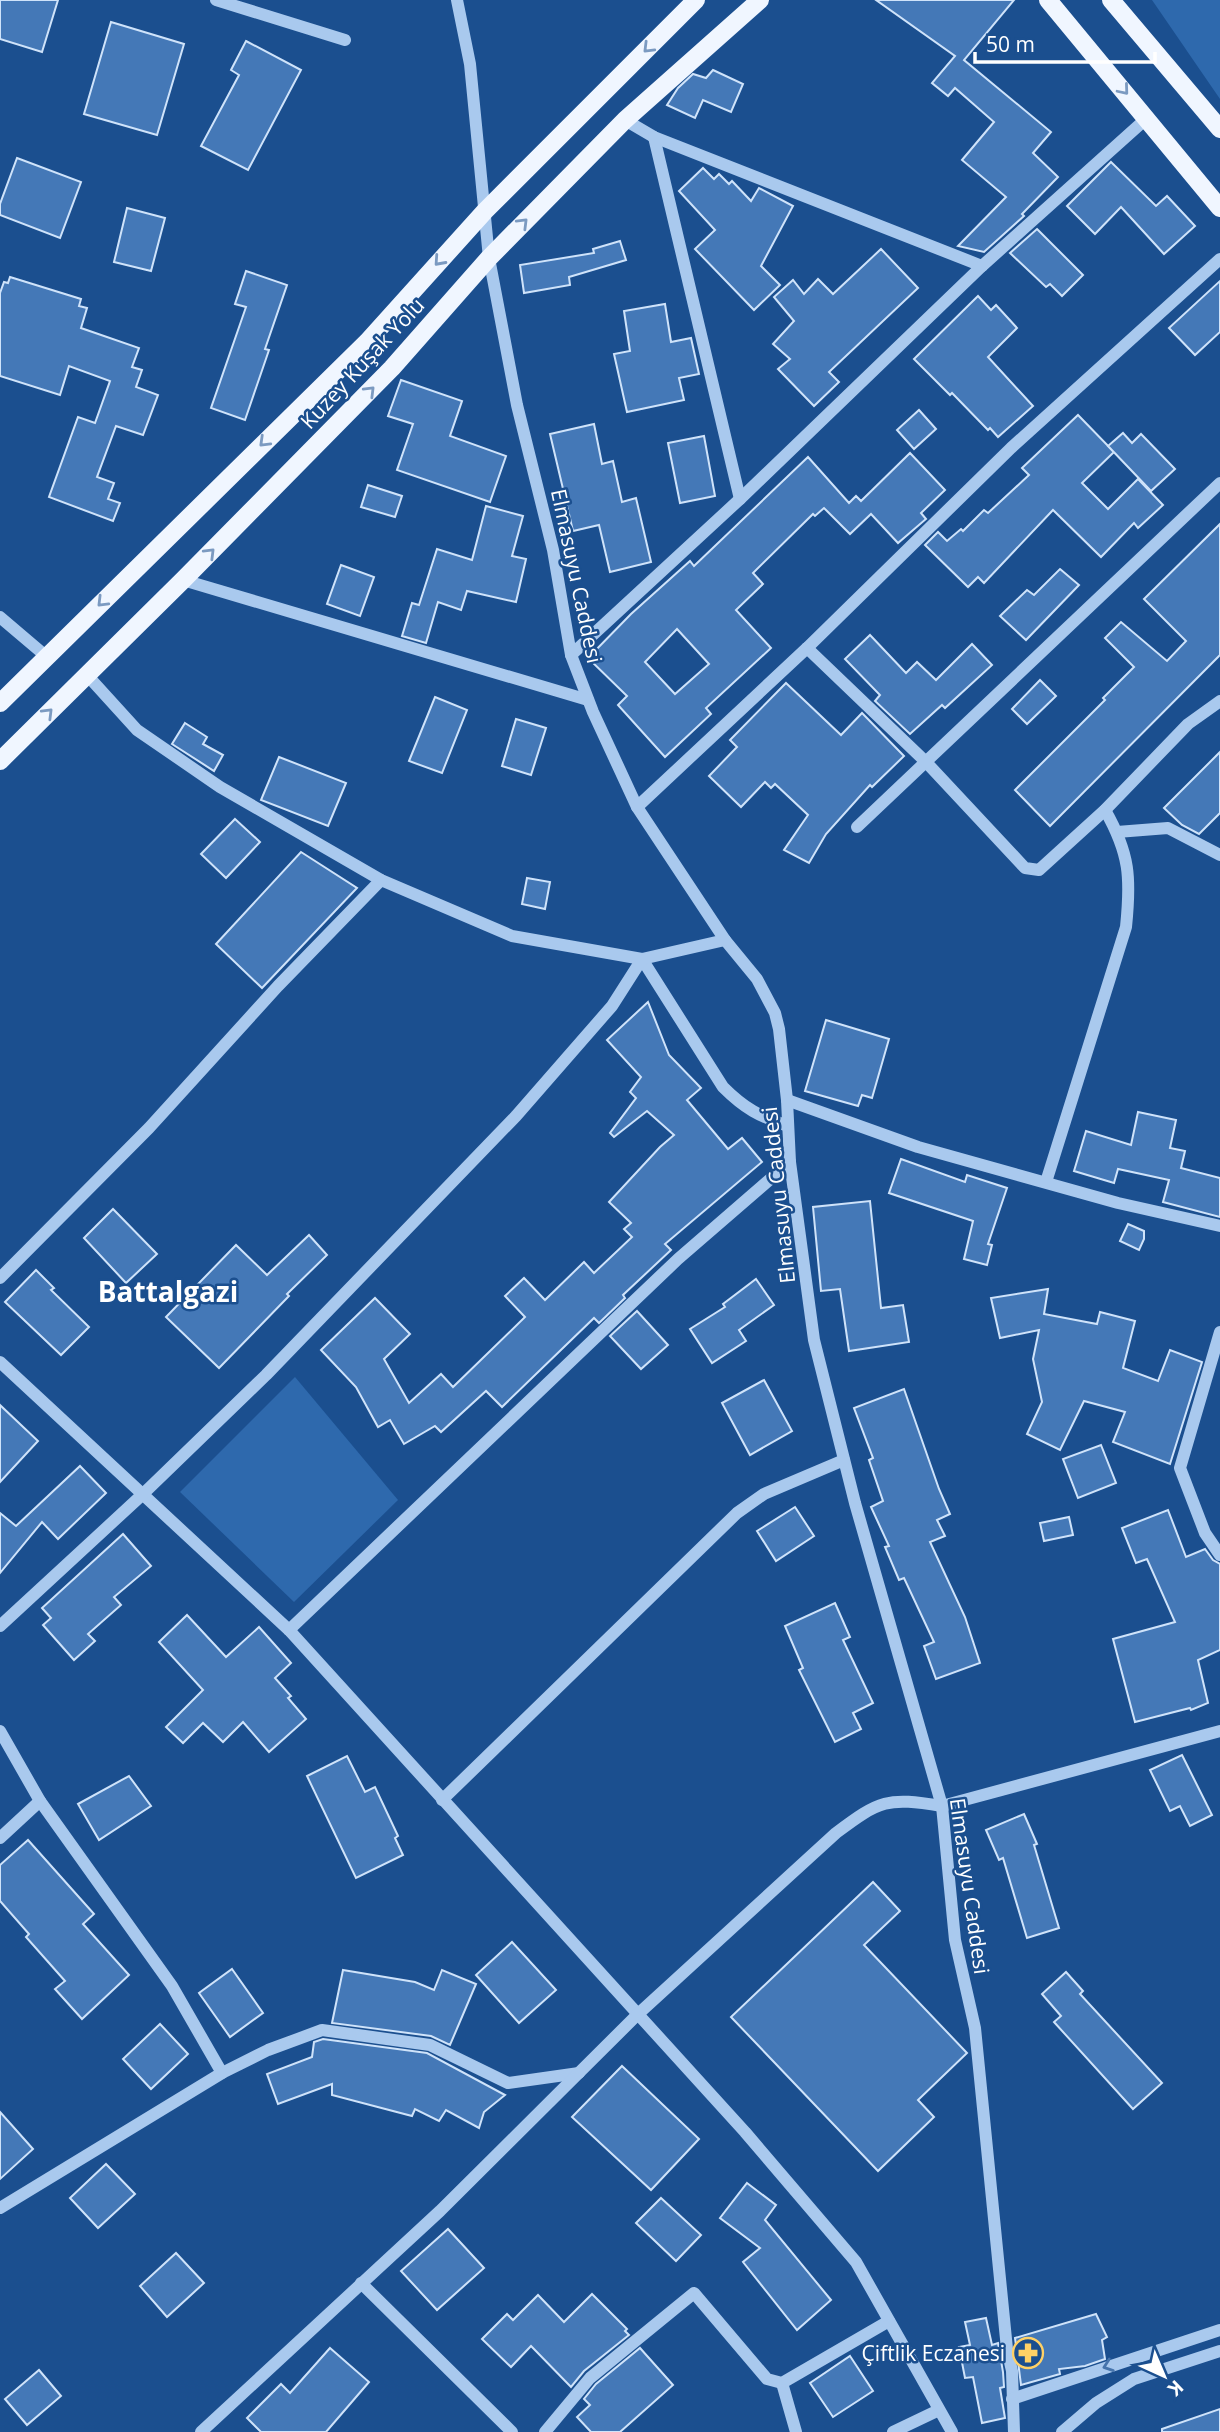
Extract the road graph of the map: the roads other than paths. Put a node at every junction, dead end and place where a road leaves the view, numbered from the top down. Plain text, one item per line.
1 (216, 0) edge
2 (457, 0) edge
3 (696, 0) edge
4 (760, 0) edge
5 (1048, 0) edge
6 (1111, 0) edge
7 (345, 40) dead end
8 (1147, 118) junction
9 (625, 120) junction
10 (1220, 129) edge
11 (654, 137) junction
12 (1220, 208) edge
13 (485, 211) junction
14 (489, 258) junction
15 (1220, 259) edge
16 (982, 266) junction
17 (1220, 483) edge
18 (740, 499) junction
19 (183, 580) junction
20 (0, 617) edge
21 (807, 648) junction
22 (571, 655) junction
23 (47, 657) junction
24 (87, 675) junction
25 (588, 700) junction
26 (1220, 701) edge
27 (0, 703) edge
28 (0, 761) edge
29 (925, 761) junction
30 (636, 807) junction
31 (1105, 810) junction
32 (857, 827) dead end
33 (1117, 832) junction
34 (1220, 855) edge
35 (381, 880) junction
36 (725, 940) junction
37 (642, 959) junction
38 (787, 1100) junction
39 (788, 1126) junction
40 (790, 1162) junction
41 (1046, 1182) junction
42 (1220, 1226) edge
43 (0, 1278) edge
44 (1220, 1332) edge
45 (0, 1362) edge
46 (844, 1460) junction
47 (143, 1494) junction
48 (1220, 1555) edge
49 (0, 1626) edge
50 (289, 1630) junction
51 (0, 1731) edge
52 (1220, 1731) edge
53 (442, 1800) junction
54 (40, 1801) junction
55 (942, 1806) junction
56 (0, 1838) edge
57 (637, 2015) junction
58 (222, 2073) junction
59 (579, 2073) junction
60 (0, 2208) edge
61 (361, 2283) junction
62 (889, 2321) junction
63 (1220, 2330) edge
64 (1220, 2351) edge
65 (782, 2383) junction
66 (1012, 2399) junction
67 (939, 2410) junction
68 (201, 2432) edge
69 (512, 2432) edge
70 (545, 2432) edge
71 (796, 2432) edge
72 (893, 2432) edge
73 (952, 2432) edge
74 (1014, 2432) edge
75 (1062, 2432) edge

1 - 7 street
2 - 13 street, Elmasuyu Caddesi
3 -> 13 main road, Kuzey Kuşak Yolu
4 - 9 main road, Kuzey Kuşak Yolu
5 -> 8 main road
6 - 10 main road
8 - 12 main road
8 - 16 street
9 - 11 street
14 -> 9 main road, Kuzey Kuşak Yolu
11 - 16 street
11 - 18 street
13 - 14 street, Elmasuyu Caddesi
13 -> 23 main road, Kuzey Kuşak Yolu
19 -> 14 main road, Kuzey Kuşak Yolu
14 - 22 street, Elmasuyu Caddesi
15 - 21 street
16 - 18 street
17 - 29 street
18 - 22 street
19 - 24 main road, Kuzey Kuşak Yolu
19 - 25 street
20 - 23 street
21 - 29 street
21 - 30 street
22 - 25 street, Elmasuyu Caddesi
23 - 27 main road, Kuzey Kuşak Yolu
28 -> 24 main road, Kuzey Kuşak Yolu
24 - 35 street
25 - 30 street, Elmasuyu Caddesi
26 - 31 street
29 - 31 street
29 - 32 street
30 - 36 street, Elmasuyu Caddesi
31 - 33 street
33 - 34 street
33 - 41 street
35 - 37 street
35 - 43 street
36 - 37 street
36 - 38 street, Elmasuyu Caddesi
37 - 39 street
37 - 47 street
38 - 39 street, Elmasuyu Caddesi
38 - 41 street
39 - 40 street, Elmasuyu Caddesi
40 - 46 street, Elmasuyu Caddesi
40 - 50 street
41 - 42 street
44 - 48 street
45 - 47 street
46 - 53 street
46 - 55 street, Elmasuyu Caddesi
47 - 49 street
47 - 50 street
50 - 53 street
51 - 54 street
52 - 55 street
53 - 57 street
54 - 56 street
54 - 58 street
55 - 57 street
55 - 66 street, Elmasuyu Caddesi
57 - 59 street
57 - 62 street
58 - 59 street
58 - 60 street
59 - 61 street
61 - 68 street
61 - 69 street
62 - 65 street
62 - 67 street
63 -> 66 street
64 - 75 street
65 - 70 street
65 - 71 street
66 - 74 street, Elmasuyu Caddesi
67 - 72 street
67 - 73 street

